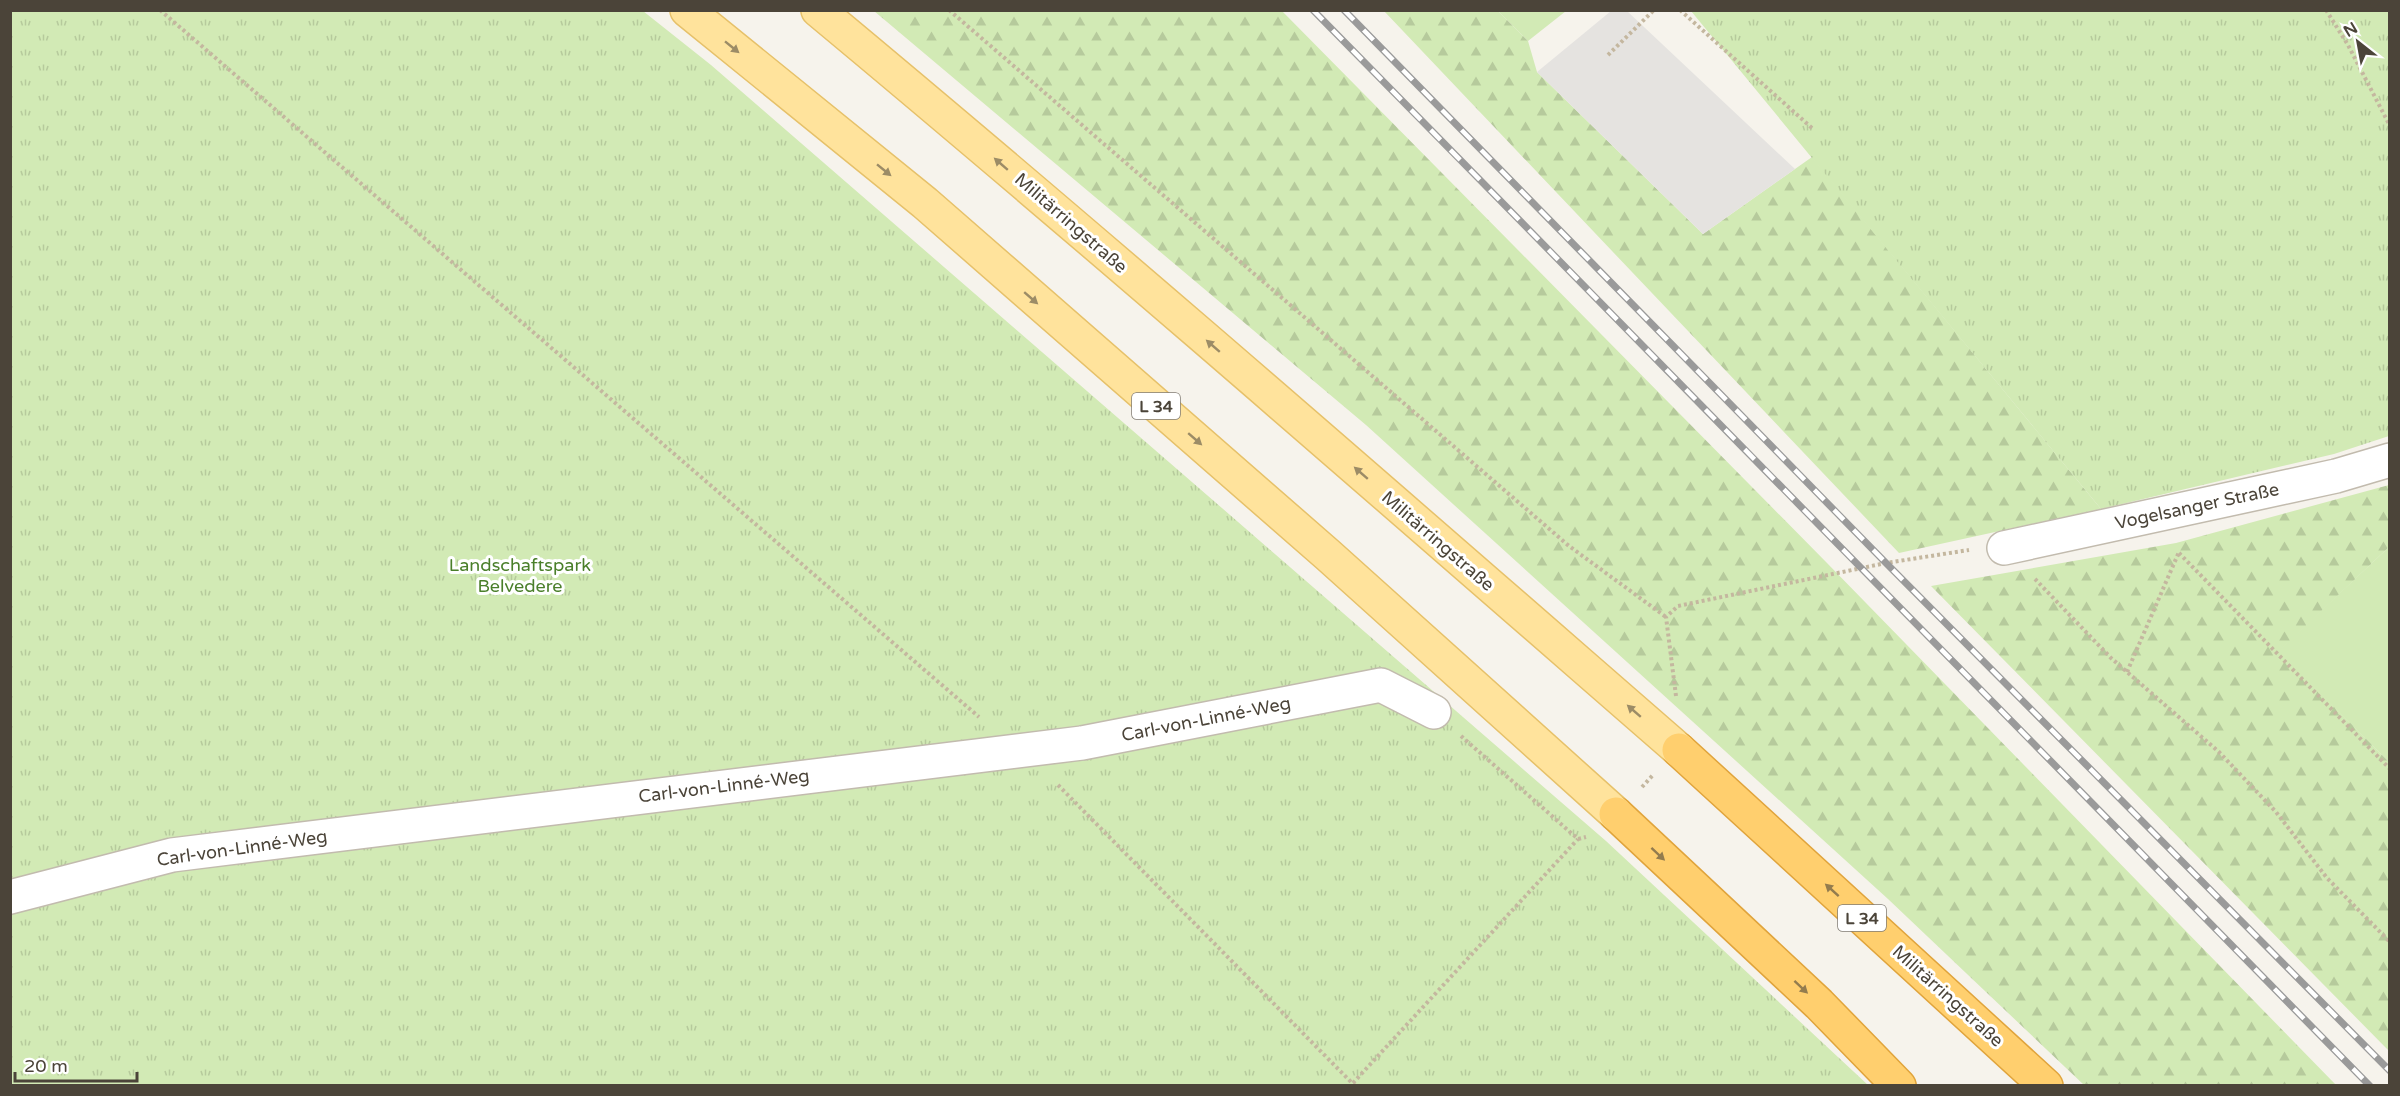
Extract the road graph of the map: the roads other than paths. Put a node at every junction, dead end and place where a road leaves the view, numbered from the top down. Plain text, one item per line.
1 (687, 10) edge
2 (818, 10) edge
3 (2390, 460) edge
4 (2004, 548) road end
5 (1434, 712) dead end
6 (1678, 750) joint
7 (1616, 814) joint
8 (10, 897) edge
9 (1899, 1086) edge
10 (2046, 1086) edge

1 -> 7 main road, L 34
6 -> 2 main road, Militärringstraße / L 34
3 - 4 street, Vogelsanger Straße
5 - 8 street, Carl-von-Linné-Weg
10 -> 6 highway, Militärringstraße / L 34
7 -> 9 highway, L 34

